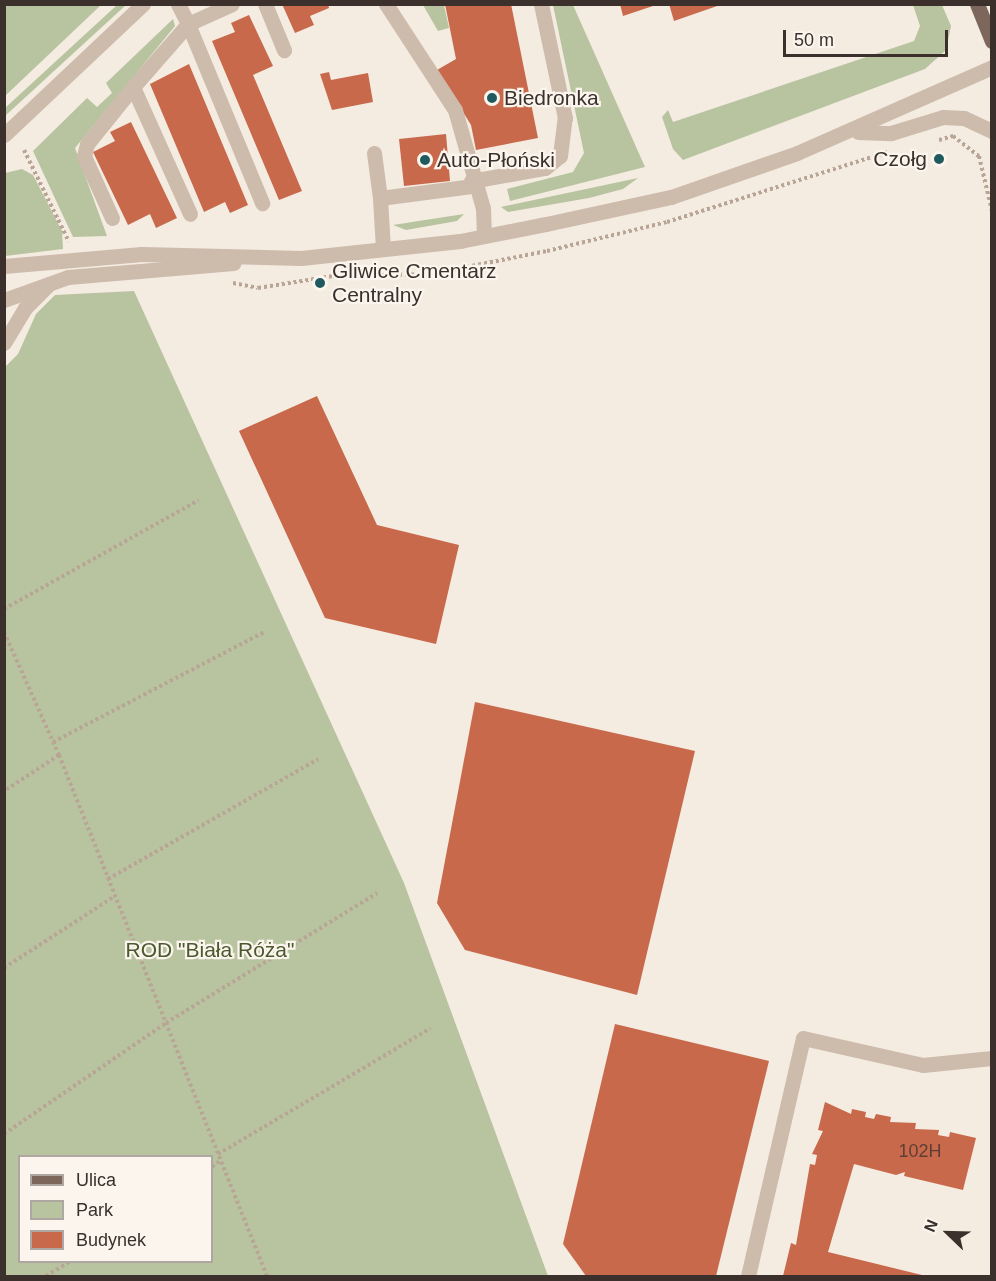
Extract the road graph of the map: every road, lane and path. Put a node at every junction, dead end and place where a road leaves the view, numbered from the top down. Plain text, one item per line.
1 (143, 4) edge
2 (178, 4) edge
3 (232, 4) edge
4 (265, 4) edge
5 (386, 4) edge
6 (541, 4) edge
7 (977, 4) edge
8 (188, 24) junction
9 (992, 41) edge
10 (284, 50) dead end
11 (992, 67) edge
12 (133, 87) junction
13 (992, 131) edge
14 (855, 132) junction
15 (4, 135) edge
16 (953, 136) dead end
17 (24, 150) dead end
18 (374, 153) dead end
19 (472, 183) junction
20 (381, 198) junction
21 (262, 203) dead end
22 (992, 211) edge
23 (190, 213) dead end
24 (112, 218) dead end
25 (484, 236) junction
26 (69, 242) dead end
27 (383, 249) junction
28 (266, 258) junction
29 (4, 266) edge
30 (52, 282) junction
31 (4, 300) edge
32 (4, 343) edge
33 (200, 500) dead end
34 (4, 609) edge
35 (4, 632) edge
36 (264, 632) dead end
37 (53, 742) junction
38 (59, 755) junction
39 (318, 759) dead end
40 (4, 791) edge
41 (108, 879) junction
42 (377, 893) dead end
43 (115, 896) junction
44 (4, 969) edge
45 (166, 1023) junction
46 (431, 1028) dead end
47 (992, 1058) edge
48 (4, 1134) edge
49 (218, 1154) junction
50 (221, 1160) junction
51 (213, 1166) edge
52 (67, 1263) edge
53 (46, 1276) edge
54 (267, 1276) edge
55 (748, 1276) edge

1 - 15 street
2 - 8 street
3 - 8 street
4 - 10 street
5 - 19 street
6 - 19 street
7 - 9 main road
8 - 12 street
8 - 21 street
11 - 14 street
12 - 23 street
12 - 24 street
13 - 14 street
14 - 25 street
16 - 22 path
17 - 26 path
18 - 20 street
19 - 20 street
19 - 25 street
20 - 27 street
25 - 27 street
27 - 28 street
28 - 29 street
28 - 30 street
30 - 31 street
30 - 32 street
33 - 34 path
35 - 37 path
36 - 37 path
37 - 38 path
38 - 40 path
38 - 41 path
39 - 41 path
41 - 43 path
42 - 45 path
43 - 44 path
43 - 45 path
45 - 48 path
45 - 49 path
46 - 49 path
47 - 55 street
49 - 50 path
50 - 51 path
50 - 54 path
52 - 53 path

